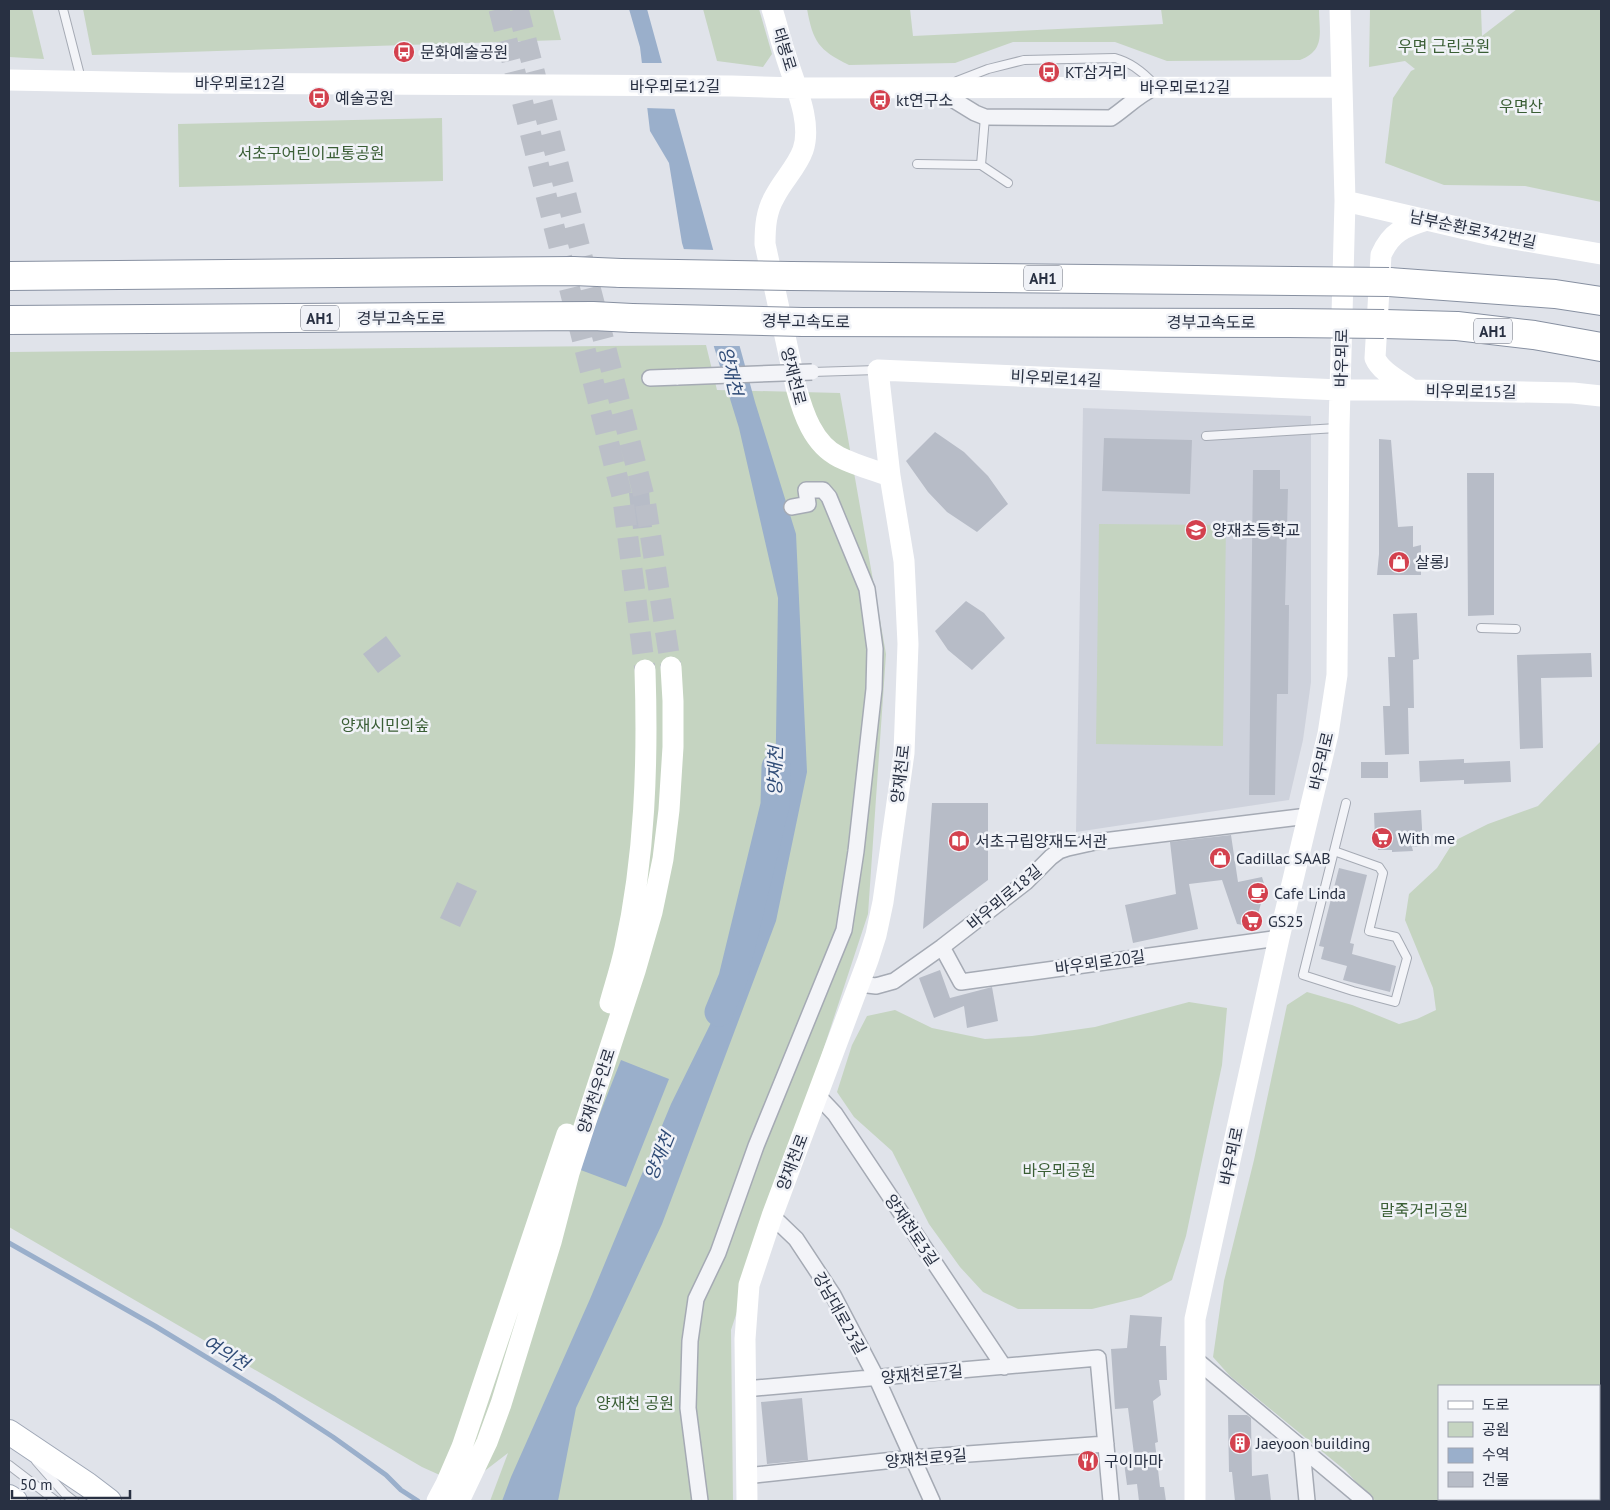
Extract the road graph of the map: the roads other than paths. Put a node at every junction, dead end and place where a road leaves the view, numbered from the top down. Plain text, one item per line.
1 (63, 9) edge
2 (772, 9) edge
3 (1340, 9) edge
4 (9, 80) edge
5 (82, 81) junction
6 (1157, 87) junction
7 (1341, 87) junction
8 (798, 88) junction
9 (935, 88) junction
10 (985, 117) junction
11 (917, 164) dead end
12 (981, 165) junction
13 (1008, 183) dead end
14 (1345, 201) junction
15 (1427, 220) junction
16 (1601, 254) edge
17 (9, 276) edge
18 (1601, 301) edge
19 (9, 320) edge
20 (1601, 347) edge
21 (878, 370) junction
22 (812, 372) joint
23 (650, 378) dead end
24 (1340, 390) junction
25 (1412, 390) junction
26 (1601, 396) edge
27 (1339, 428) junction
28 (1206, 436) dead end
29 (890, 476) junction
30 (792, 507) dead end
31 (1481, 628) dead end
32 (1516, 629) dead end
33 (671, 668) tunnel mouth
34 (645, 670) tunnel mouth
35 (1346, 804) dead end
36 (1308, 816) junction
37 (1334, 851) junction
38 (1279, 938) junction
39 (942, 947) junction
40 (859, 984) junction
41 (607, 1037) junction
42 (818, 1096) junction
43 (772, 1216) junction
44 (1195, 1359) junction
45 (1004, 1367) junction
46 (877, 1379) junction
47 (745, 1389) junction
48 (10, 1433) edge
49 (1106, 1444) junction
50 (1302, 1449) junction
51 (913, 1458) junction
52 (9, 1465) edge
53 (746, 1476) junction
54 (9, 1497) edge
55 (15, 1501) edge
56 (56, 1501) edge
57 (74, 1501) edge
58 (109, 1501) edge
59 (437, 1501) edge
60 (459, 1501) edge
61 (700, 1501) edge
62 (747, 1501) edge
63 (932, 1501) edge
64 (1111, 1501) edge
65 (1194, 1501) edge
66 (1307, 1501) edge
67 (1365, 1501) edge

1 - 5 lane
2 - 8 street, 태봉로
3 - 7 street, 바우뫼로
4 - 5 street, 바우뫼로12길
5 - 8 street, 바우뫼로12길
6 - 7 street, 바우뫼로12길
6 - 9 street, 바우뫼로12길
6 - 9 lane
6 - 10 street
7 - 14 street, 바우뫼로
8 - 9 street, 바우뫼로12길
8 - 29 street, 양재천로
9 - 10 street
10 - 12 lane
11 - 12 lane
12 - 13 lane
14 - 15 street, 남부순환로342번길
14 - 24 street, 바우뫼로
15 - 16 street, 남부순환로342번길
15 - 25 street
17 - 18 highway, AH1, bridge
19 - 20 highway, 경부고속도로 / AH1, bridge
21 - 22 lane
21 - 24 street, 비우뫼로14길
21 - 29 street
22 - 23 street, bridge
24 - 25 street, 비우뫼로15길
24 - 27 street, 바우뫼로
25 - 26 street, 비우뫼로15길
27 - 28 lane
27 - 36 street, 바우뫼로
29 - 40 street, 양재천로
30 - 61 street
31 - 32 lane
33 - 41 street, 양재천우안로
34 - 41 street, 양재천우안로
35 - 37 lane
36 - 38 street, 바우뫼로
36 - 39 street, 바우뫼로18길
37 - 37 lane
38 - 39 street, 바우뫼로20길
38 - 44 street, 바우뫼로
39 - 40 street, 바우뫼로18길
40 - 42 street, 양재천로
41 - 59 street, 양재천우안로
41 - 60 street, 양재천우안로
42 - 43 street, 양재천로
42 - 45 street, 양재천로3길
43 - 46 street, 강남대로23길
43 - 47 street, 양재천로
44 - 50 street
44 - 65 street, 바우뫼로
45 - 46 street, 양재천로7길
45 - 49 street, 양재천로7길
46 - 47 street, 양재천로7길
46 - 51 street, 강남대로23길
47 - 53 street, 양재천로
48 - 57 lane
48 - 58 main road
49 - 51 street, 양재천로9길
49 - 64 street
50 - 66 street
50 - 67 street
51 - 53 street, 양재천로9길
51 - 63 street, 강남대로23길
52 - 56 lane
53 - 62 street, 양재천로
54 - 55 main road

